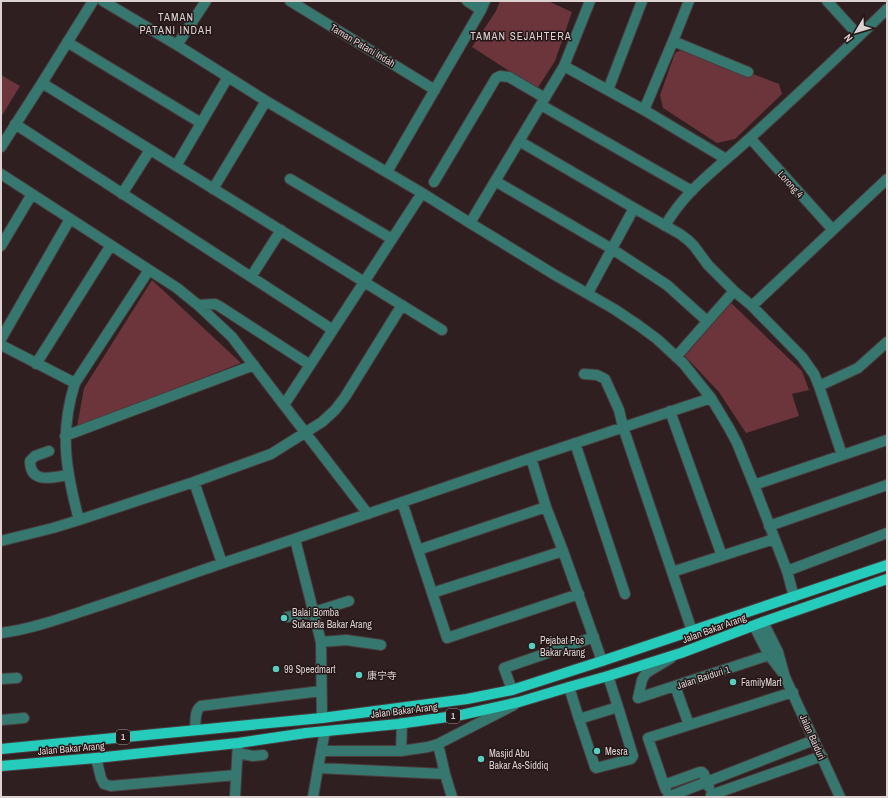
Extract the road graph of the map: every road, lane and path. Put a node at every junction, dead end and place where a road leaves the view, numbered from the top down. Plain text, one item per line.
1 (92, 1) edge
2 (104, 1) edge
3 (206, 1) edge
4 (290, 1) edge
5 (467, 1) edge
6 (590, 1) edge
7 (642, 1) edge
8 (689, 1) edge
9 (827, 1) edge
10 (483, 6) edge
11 (887, 9) edge
12 (859, 36) junction
13 (674, 41) junction
14 (67, 42) junction
15 (177, 45) junction
16 (564, 66) junction
17 (748, 72) dead end
18 (228, 77) junction
19 (42, 83) junction
20 (435, 90) junction
21 (608, 90) junction
22 (266, 101) junction
23 (543, 101) junction
24 (644, 110) junction
25 (201, 123) junction
26 (15, 124) junction
27 (750, 138) junction
28 (519, 141) junction
29 (1, 147) edge
30 (150, 150) junction
31 (726, 160) junction
32 (176, 166) junction
33 (387, 172) junction
34 (1, 174) edge
35 (290, 178) dead end
36 (887, 179) edge
37 (495, 181) junction
38 (434, 182) dead end
39 (213, 189) junction
40 (692, 190) junction
41 (422, 192) junction
42 (32, 194) junction
43 (122, 194) junction
44 (634, 208) junction
45 (70, 219) junction
46 (470, 224) junction
47 (665, 226) junction
48 (281, 230) junction
49 (833, 230) junction
50 (392, 239) junction
51 (111, 245) junction
52 (1, 246) edge
53 (612, 249) junction
54 (150, 270) junction
55 (251, 277) junction
56 (364, 282) junction
57 (734, 291) junction
58 (588, 293) junction
59 (198, 305) junction
60 (402, 305) junction
61 (752, 306) junction
62 (708, 321) junction
63 (333, 330) junction
64 (442, 330) dead end
65 (1, 338) edge
66 (887, 342) edge
67 (1, 345) edge
68 (676, 357) junction
69 (36, 364) junction
70 (254, 365) junction
71 (310, 365) junction
72 (584, 374) dead end
73 (75, 383) junction
74 (819, 386) junction
75 (710, 398) junction
76 (284, 406) junction
77 (670, 411) junction
78 (623, 427) junction
79 (306, 433) junction
80 (65, 436) junction
81 (887, 440) edge
82 (574, 443) junction
83 (49, 451) dead end
84 (842, 455) junction
85 (531, 458) junction
86 (68, 475) junction
87 (194, 482) junction
88 (754, 485) junction
89 (887, 485) edge
90 (402, 502) junction
91 (546, 507) junction
92 (368, 514) junction
93 (79, 520) junction
94 (769, 526) junction
95 (887, 533) edge
96 (295, 539) junction
97 (774, 539) junction
98 (1, 541) edge
99 (418, 550) junction
100 (563, 551) junction
101 (722, 556) junction
102 (222, 563) junction
103 (887, 565) edge
104 (786, 571) junction
105 (672, 572) junction
106 (887, 579) edge
107 (432, 593) junction
108 (579, 594) junction
109 (625, 594) dead end
110 (794, 596) junction
111 (349, 601) dead end
112 (314, 612) junction
113 (287, 617) dead end
114 (759, 624) junction
115 (692, 631) junction
116 (1, 633) edge
117 (594, 637) junction
118 (321, 642) junction
119 (381, 645) dead end
120 (681, 653) junction
121 (769, 655) junction
122 (602, 661) junction
123 (608, 676) junction
124 (785, 677) junction
125 (18, 678) dead end
126 (1, 679) edge
127 (675, 686) junction
128 (569, 687) junction
129 (321, 690) junction
130 (512, 690) junction
131 (792, 692) junction
132 (519, 702) junction
133 (618, 708) junction
134 (24, 718) dead end
135 (322, 718) junction
136 (579, 719) junction
137 (1, 720) edge
138 (402, 723) junction
139 (689, 725) junction
140 (195, 730) junction
141 (325, 731) junction
142 (814, 740) junction
143 (52, 744) junction
144 (438, 744) junction
145 (238, 748) junction
146 (1, 749) edge
147 (320, 751) junction
148 (401, 751) junction
149 (263, 755) dead end
150 (822, 756) junction
151 (96, 758) junction
152 (53, 761) junction
153 (1, 766) edge
154 (318, 768) junction
155 (445, 774) junction
156 (236, 775) junction
157 (707, 782) junction
158 (664, 785) junction
159 (709, 796) edge
160 (234, 797) edge
161 (313, 797) edge
162 (452, 797) edge
163 (668, 797) edge
164 (840, 797) edge

1 - 14 street
2 - 15 street
3 - 15 street
4 - 20 street, Taman Patani Indah
5 - 10 street
6 - 16 street
7 - 21 street
8 - 13 street
9 - 12 street
10 - 20 street
11 - 12 street
12 - 27 street
13 - 17 street
13 - 24 street
14 - 19 street
14 - 25 street
15 - 18 street
16 - 21 street
16 - 23 street
18 - 22 street
18 - 25 street
19 - 26 street
19 - 30 street
20 - 33 street
21 - 24 street
22 - 33 street
22 - 39 street
23 - 28 street
23 - 38 street
23 - 40 street
24 - 31 street
25 - 32 street
26 - 29 street
26 - 43 street
27 - 31 street
27 - 49 street, Lorong 4
28 - 37 street
28 - 44 street
30 - 32 street
30 - 43 street
31 - 40 street
32 - 39 street
33 - 41 street
34 - 42 street
35 - 50 street
36 - 49 street
37 - 46 street
37 - 53 street
39 - 48 street
40 - 47 street
41 - 46 street
41 - 50 street
42 - 45 street
42 - 52 street
43 - 55 street
44 - 47 street
44 - 53 street
45 - 51 street
45 - 65 street
46 - 58 street
47 - 57 street
48 - 55 street
48 - 56 street
49 - 61 street
50 - 56 street
51 - 54 street
51 - 69 street
53 - 58 street
53 - 62 street
54 - 59 street
54 - 73 street
55 - 63 street
56 - 60 street
56 - 63 street
57 - 61 street
57 - 62 street
58 - 68 street
59 - 70 street
59 - 71 street
60 - 64 street
60 - 79 street
61 - 74 street
62 - 68 street
63 - 71 street
66 - 74 street
67 - 69 street
68 - 75 street
69 - 73 street
70 - 76 street
70 - 80 street
71 - 76 street
72 - 78 street
73 - 80 street
74 - 84 street
75 - 77 street
75 - 88 street
76 - 79 street
77 - 78 street
77 - 101 street
78 - 82 street
78 - 105 street
79 - 87 street
79 - 92 street
80 - 86 street
81 - 84 street
82 - 85 street
82 - 109 street
83 - 86 street
84 - 88 street
85 - 90 street
85 - 91 street
86 - 93 street
87 - 93 street
87 - 102 street
88 - 94 street
89 - 94 street
90 - 92 street
90 - 99 street
91 - 99 street
91 - 100 street
92 - 96 street
93 - 98 street
94 - 97 street
95 - 104 street
96 - 102 street
96 - 112 street
97 - 101 street
97 - 104 street
99 - 107 street
100 - 107 street
100 - 108 street
101 - 105 street
102 - 116 street
103 - 110 main road, Jalan Bakar Arang / 1
104 - 110 street
105 - 115 street
106 - 114 main road, Jalan Bakar Arang / 1
107 - 108 street
108 - 117 street
110 - 115 main road, Jalan Bakar Arang / 1
111 - 112 street
112 - 113 street
112 - 118 street
114 - 120 main road, Jalan Bakar Arang / 1
114 - 121 street, Jalan Baiduri
114 - 124 street, Jalan Baiduri
115 - 122 main road, Jalan Bakar Arang / 1
117 - 122 street
117 - 130 street
118 - 119 street
118 - 129 street
120 - 123 main road, Jalan Bakar Arang / 1
120 - 127 street, Jalan Baiduri 1
121 - 124 street, Jalan Baiduri
121 - 127 street, Jalan Baiduri 1
122 - 130 main road, Jalan Bakar Arang / 1
123 - 128 main road, Jalan Bakar Arang / 1
123 - 133 street
124 - 131 street, Jalan Baiduri
125 - 126 street
127 - 139 street
128 - 132 main road, Jalan Bakar Arang / 1
128 - 136 street
129 - 135 street
129 - 140 street
130 - 135 main road, Jalan Bakar Arang / 1
131 - 139 street
131 - 142 street, Jalan Baiduri
132 - 138 main road, Jalan Bakar Arang / 1
132 - 144 street
133 - 136 street
133 - 136 street
134 - 137 street
135 - 140 main road, Jalan Bakar Arang / 1
138 - 141 main road, Jalan Bakar Arang / 1
138 - 148 street
139 - 158 street
140 - 143 main road, Jalan Bakar Arang / 1
141 - 145 main road, Jalan Bakar Arang / 1
141 - 147 street
142 - 150 street, Jalan Baiduri
142 - 157 street
143 - 146 main road, Jalan Bakar Arang / 1
143 - 152 main road
144 - 148 street
144 - 155 street
145 - 149 street
145 - 151 main road, Jalan Bakar Arang / 1
145 - 156 street
147 - 148 street
147 - 154 street
150 - 159 street
150 - 164 street, Jalan Baiduri
151 - 152 main road, Jalan Bakar Arang / 1
151 - 156 street
152 - 153 main road, Jalan Bakar Arang / 1
154 - 155 street
154 - 161 street
155 - 162 street
156 - 160 street
157 - 158 street
157 - 159 street
157 - 163 street
158 - 163 street

